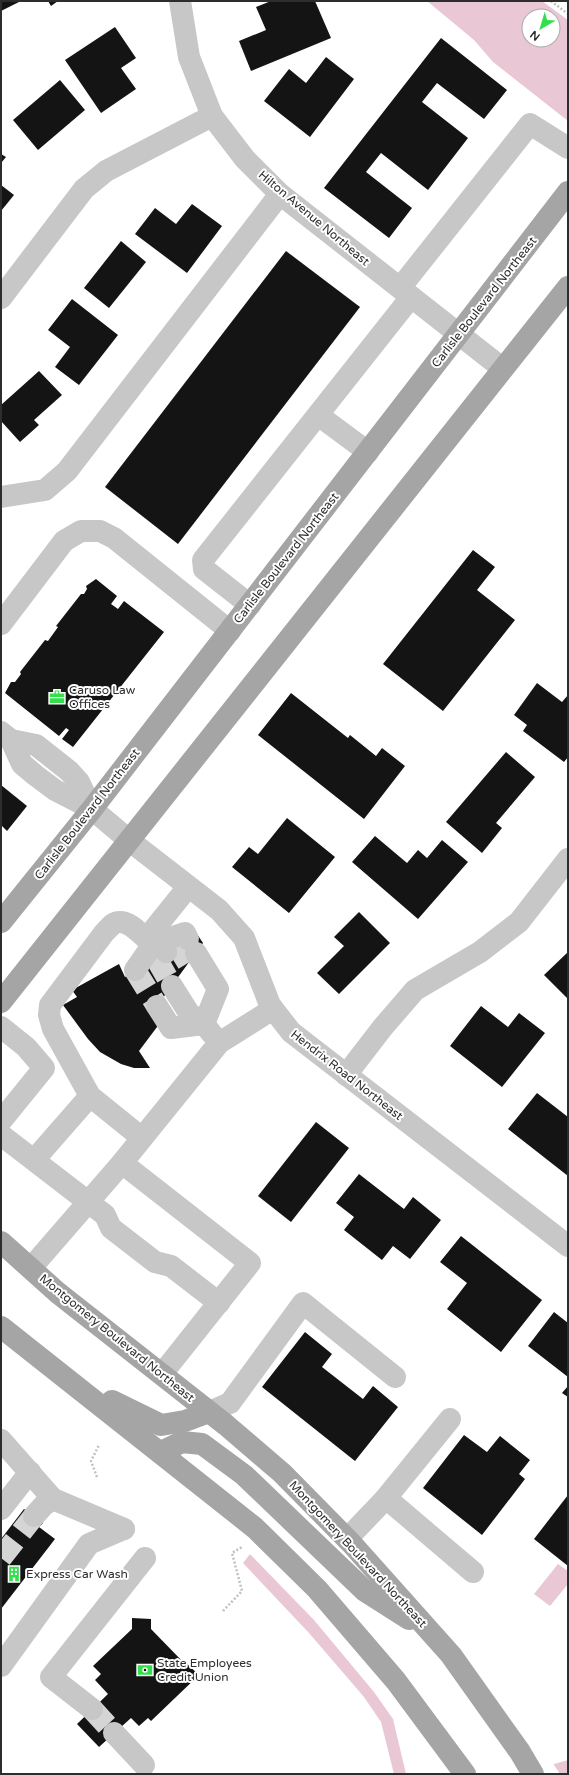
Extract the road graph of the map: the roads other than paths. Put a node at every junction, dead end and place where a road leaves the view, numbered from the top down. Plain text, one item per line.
1 (180, 1) edge
2 (212, 116) junction
3 (568, 148) edge
4 (568, 192) edge
5 (280, 194) junction
6 (568, 287) edge
7 (406, 293) junction
8 (1, 298) edge
9 (458, 335) junction
10 (502, 368) junction
11 (318, 415) junction
12 (368, 452) junction
13 (1, 496) edge
14 (250, 605) junction
15 (1, 624) edge
16 (230, 631) junction
17 (6, 736) edge
18 (92, 809) junction
19 (130, 841) junction
20 (568, 859) edge
21 (188, 887) junction
22 (1, 922) edge
23 (166, 963) junction
24 (1, 1002) edge
25 (273, 1009) junction
26 (204, 1024) junction
27 (1, 1027) edge
28 (219, 1043) junction
29 (346, 1075) junction
30 (90, 1096) junction
31 (1, 1121) edge
32 (1, 1135) edge
33 (142, 1138) junction
34 (34, 1160) junction
35 (122, 1163) junction
36 (97, 1209) junction
37 (1, 1242) edge
38 (568, 1246) edge
39 (31, 1268) junction
40 (219, 1303) junction
41 (1, 1327) edge
42 (162, 1374) junction
43 (395, 1377) dead end
44 (74, 1384) junction
45 (209, 1412) junction
46 (450, 1419) dead end
47 (1, 1440) edge
48 (161, 1452) junction
49 (30, 1472) junction
50 (386, 1498) junction
51 (53, 1499) junction
52 (1, 1509) edge
53 (34, 1516) tunnel mouth
54 (347, 1539) junction
55 (145, 1558) dead end
56 (473, 1572) dead end
57 (436, 1638) junction
58 (1, 1666) edge
59 (92, 1709) tunnel mouth
60 (114, 1733) tunnel mouth
61 (144, 1765) dead end
62 (465, 1774) edge
63 (533, 1774) edge

1 - 2 street, Hilton Avenue Northeast
2 - 5 street, Hilton Avenue Northeast
2 - 8 street
3 - 7 street
4 - 9 main road, Carlisle Boulevard Northeast
5 - 7 street, Hilton Avenue Northeast
5 - 13 street
6 - 10 main road
7 - 9 street, Hilton Avenue Northeast
7 - 11 street
9 - 10 street, Hilton Avenue Northeast
9 - 12 main road, Carlisle Boulevard Northeast
10 - 19 main road
11 - 12 street
11 - 14 street
12 - 14 main road, Carlisle Boulevard Northeast
14 - 16 main road, Carlisle Boulevard Northeast
15 - 16 street
16 - 18 main road, Carlisle Boulevard Northeast
17 - 18 street
18 - 19 street, Hendrix Road Northeast
18 - 22 main road, Carlisle Boulevard Northeast
19 - 21 street, Hendrix Road Northeast
19 - 24 main road
20 - 29 street
21 - 23 street
21 - 25 street, Hendrix Road Northeast
23 - 26 street
23 - 26 street
23 - 30 street
25 - 28 street
25 - 29 street, Hendrix Road Northeast
26 - 28 street
27 - 31 street
28 - 33 street
29 - 38 street, Hendrix Road Northeast
30 - 33 street
30 - 34 street
32 - 34 street
33 - 35 street
34 - 36 street
35 - 36 street
35 - 40 street
36 - 39 street
36 - 40 street
37 - 39 main road, Montgomery Boulevard Northeast
39 - 42 main road, Montgomery Boulevard Northeast
40 - 42 street
41 - 44 main road
42 - 45 main road, Montgomery Boulevard Northeast
43 - 45 street
44 - 45 main road
44 - 48 main road
45 - 54 main road, Montgomery Boulevard Northeast
46 - 50 street
47 - 49 street
48 - 57 main road
48 - 62 main road
49 - 51 street
49 - 52 street
50 - 54 street
50 - 56 street
51 - 53 street
51 - 58 street
54 - 57 main road, Montgomery Boulevard Northeast
55 - 59 street
57 - 63 main road, Montgomery Boulevard Northeast
60 - 61 street

